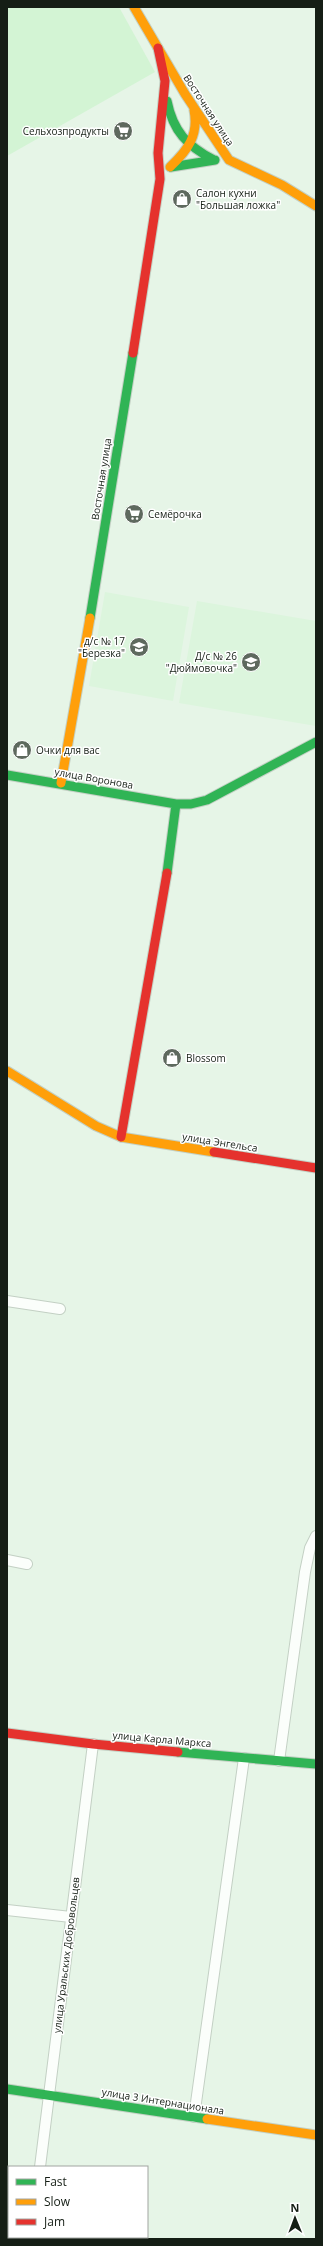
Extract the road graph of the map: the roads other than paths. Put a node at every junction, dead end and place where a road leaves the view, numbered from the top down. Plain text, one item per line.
1 (134, 7) edge
2 (158, 48) junction
3 (164, 86) junction
4 (185, 94) junction
5 (197, 125) junction
6 (174, 129) junction
7 (210, 131) junction
8 (190, 147) junction
9 (158, 153) junction
10 (214, 160) junction
11 (229, 160) junction
12 (170, 167) junction
13 (160, 178) junction
14 (316, 206) edge
15 (316, 742) edge
16 (7, 775) edge
17 (62, 783) junction
18 (176, 804) junction
19 (7, 1070) edge
20 (121, 1137) junction
21 (316, 1168) edge
22 (7, 1301) edge
23 (60, 1309) dead end
24 (316, 1536) edge
25 (7, 1560) edge
26 (26, 1564) dead end
27 (7, 1733) edge
28 (93, 1744) junction
29 (244, 1758) junction
30 (279, 1761) junction
31 (316, 1764) edge
32 (7, 1910) edge
33 (71, 1917) junction
34 (7, 2090) edge
35 (49, 2095) junction
36 (194, 2117) junction
37 (316, 2135) edge
38 (40, 2166) edge

1 - 2 street, Восточная улица
2 - 3 street
2 - 4 street, Восточная улица
3 - 6 street
3 - 9 street, Восточная улица
4 - 5 street
4 - 7 street, Восточная улица
5 - 6 street
5 - 7 street
5 - 8 street
6 - 8 street
6 - 9 street
7 - 11 street, Восточная улица
8 - 10 street
8 - 12 street
9 - 13 street, Восточная улица
10 - 11 street
10 - 12 street
11 - 14 street, Восточная улица
12 - 13 street
13 - 17 street, Восточная улица
15 - 18 street, улица Воронова
16 - 17 street, улица Воронова
17 - 18 street, улица Воронова
18 - 20 street
19 - 20 street, улица Энгельса
20 - 21 street, улица Энгельса
22 - 23 street
24 - 30 street
25 - 26 street
27 - 28 street, улица Карла Маркса
28 - 29 street, улица Карла Маркса
28 - 33 street, улица Уральских Добровольцев
29 - 30 street, улица Карла Маркса
29 - 36 street
30 - 31 street, улица Карла Маркса
32 - 33 street
33 - 35 street, улица Уральских Добровольцев
34 - 35 street, улица 3 Интернационала
35 - 36 street, улица 3 Интернационала
35 - 38 street, улица Уральских Добровольцев
36 - 37 street, улица 3 Интернационала

